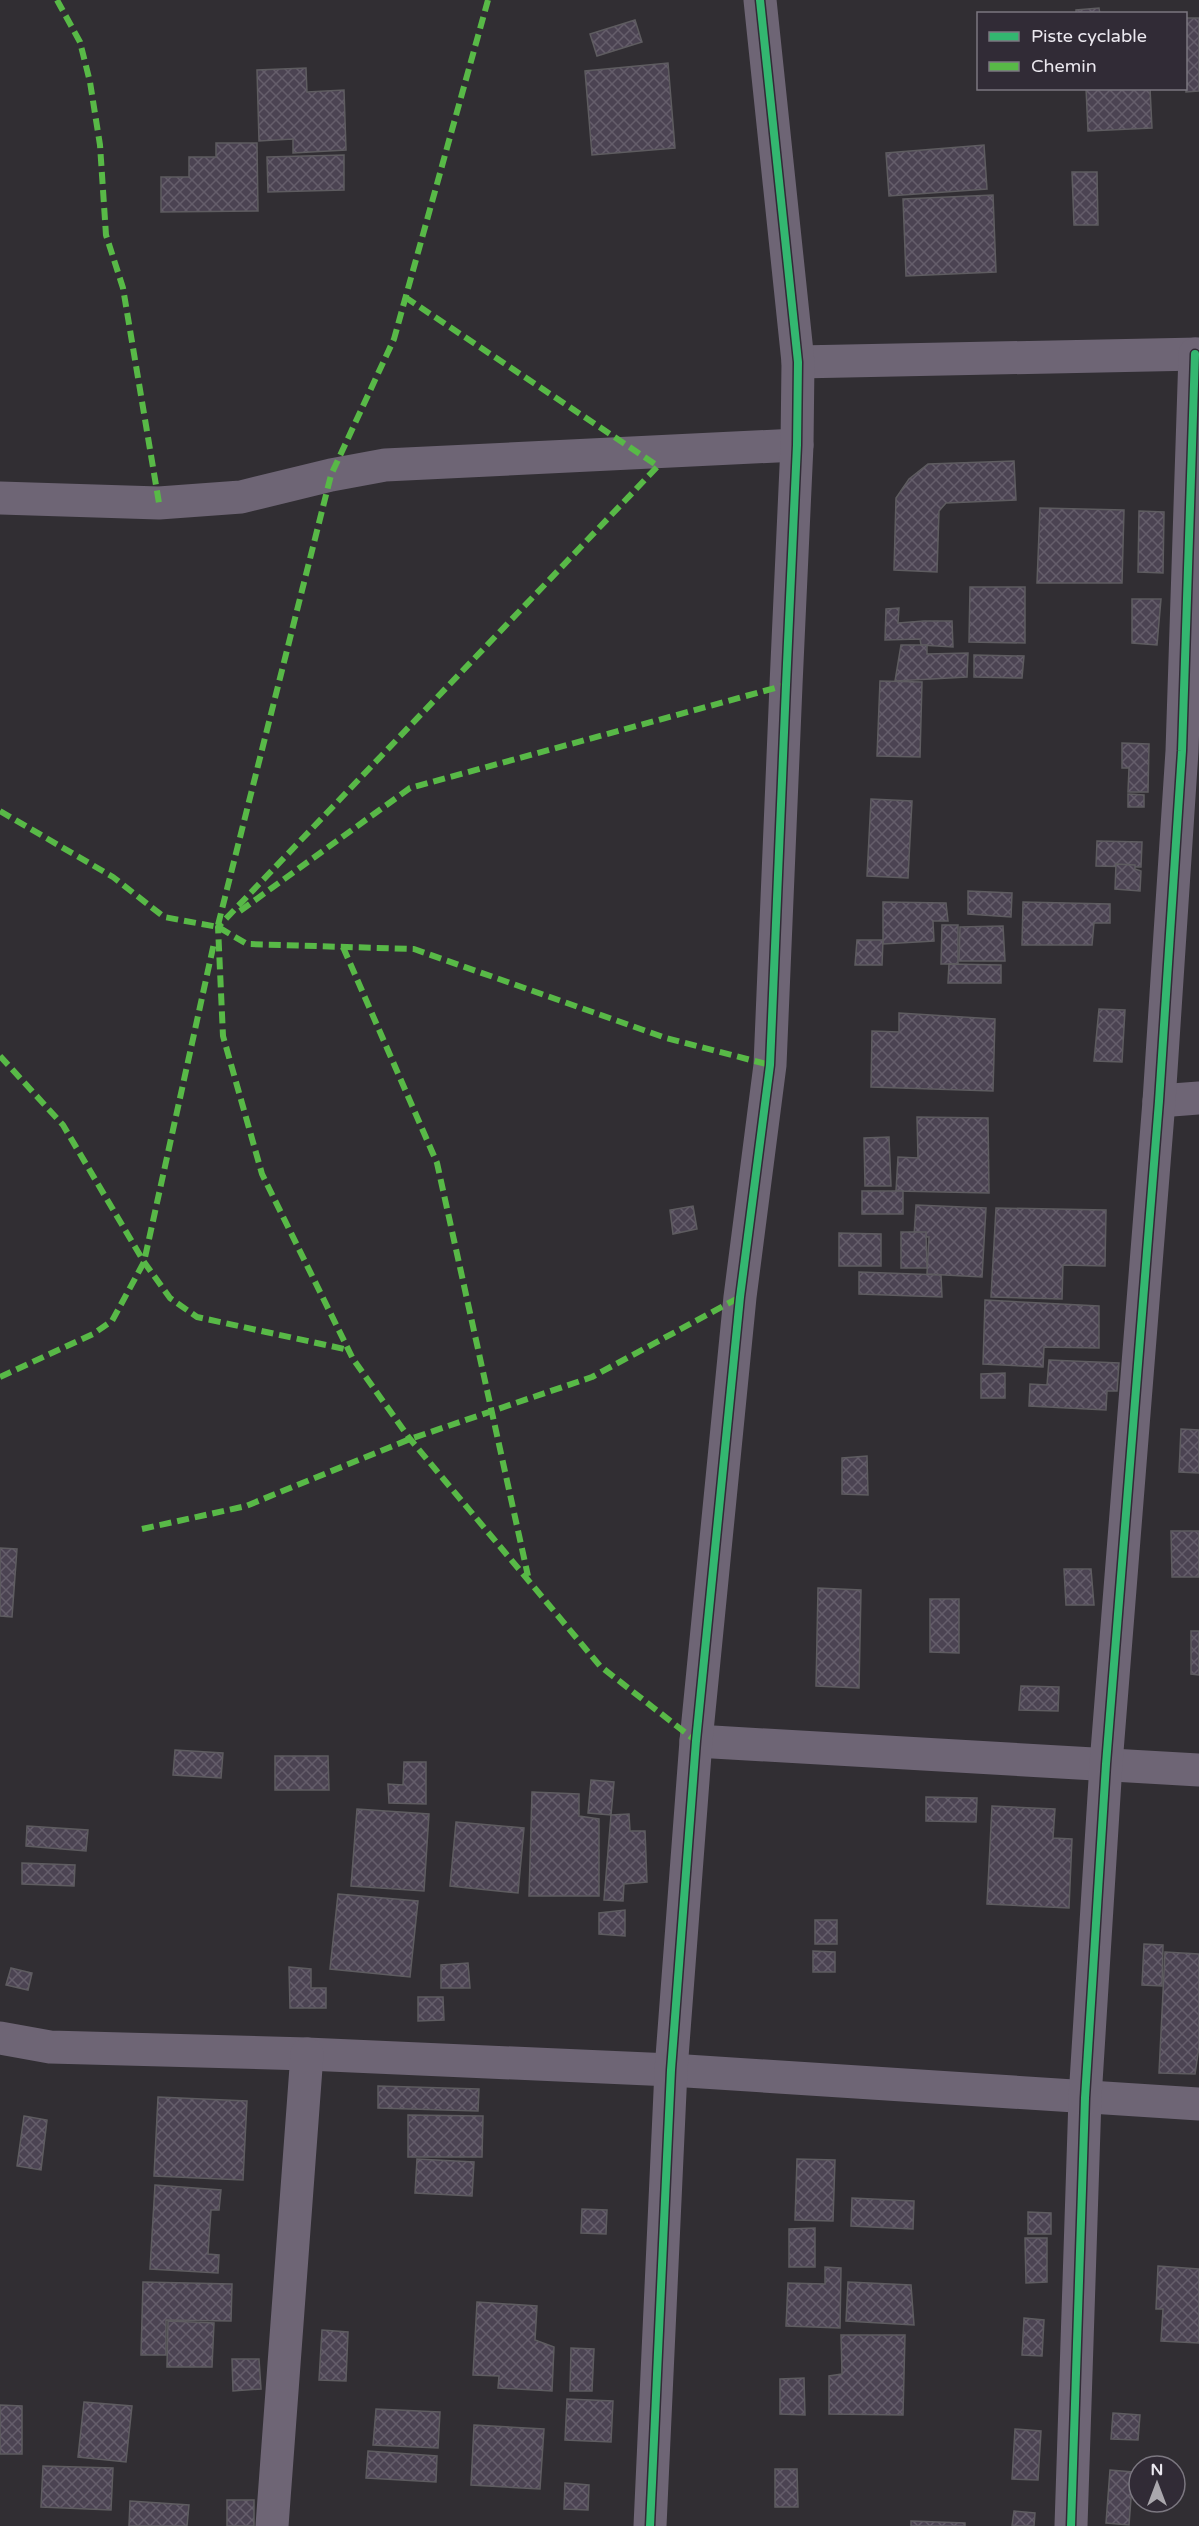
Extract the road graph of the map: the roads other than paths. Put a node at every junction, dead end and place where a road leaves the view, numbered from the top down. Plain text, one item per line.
1 (760, 0) edge
2 (1197, 354) edge
3 (798, 362) junction
4 (797, 445) junction
5 (0, 498) edge
6 (1191, 750) edge
7 (1199, 1098) edge
8 (1159, 1101) junction
9 (696, 1741) junction
10 (1106, 1764) junction
11 (1199, 1770) edge
12 (0, 2038) edge
13 (307, 2054) junction
14 (671, 2070) junction
15 (1085, 2098) junction
16 (1199, 2104) edge
17 (272, 2526) edge
18 (650, 2526) edge
19 (1071, 2526) edge

1 - 3 street
2 - 3 street
2 - 6 street
3 - 4 street
4 - 5 street
4 - 9 street
6 - 8 street
7 - 8 street
8 - 10 street
9 - 10 street
9 - 14 street
10 - 11 street
10 - 15 street
12 - 13 street
13 - 14 street
13 - 17 street
14 - 15 street
14 - 18 street
15 - 16 street
15 - 19 street

